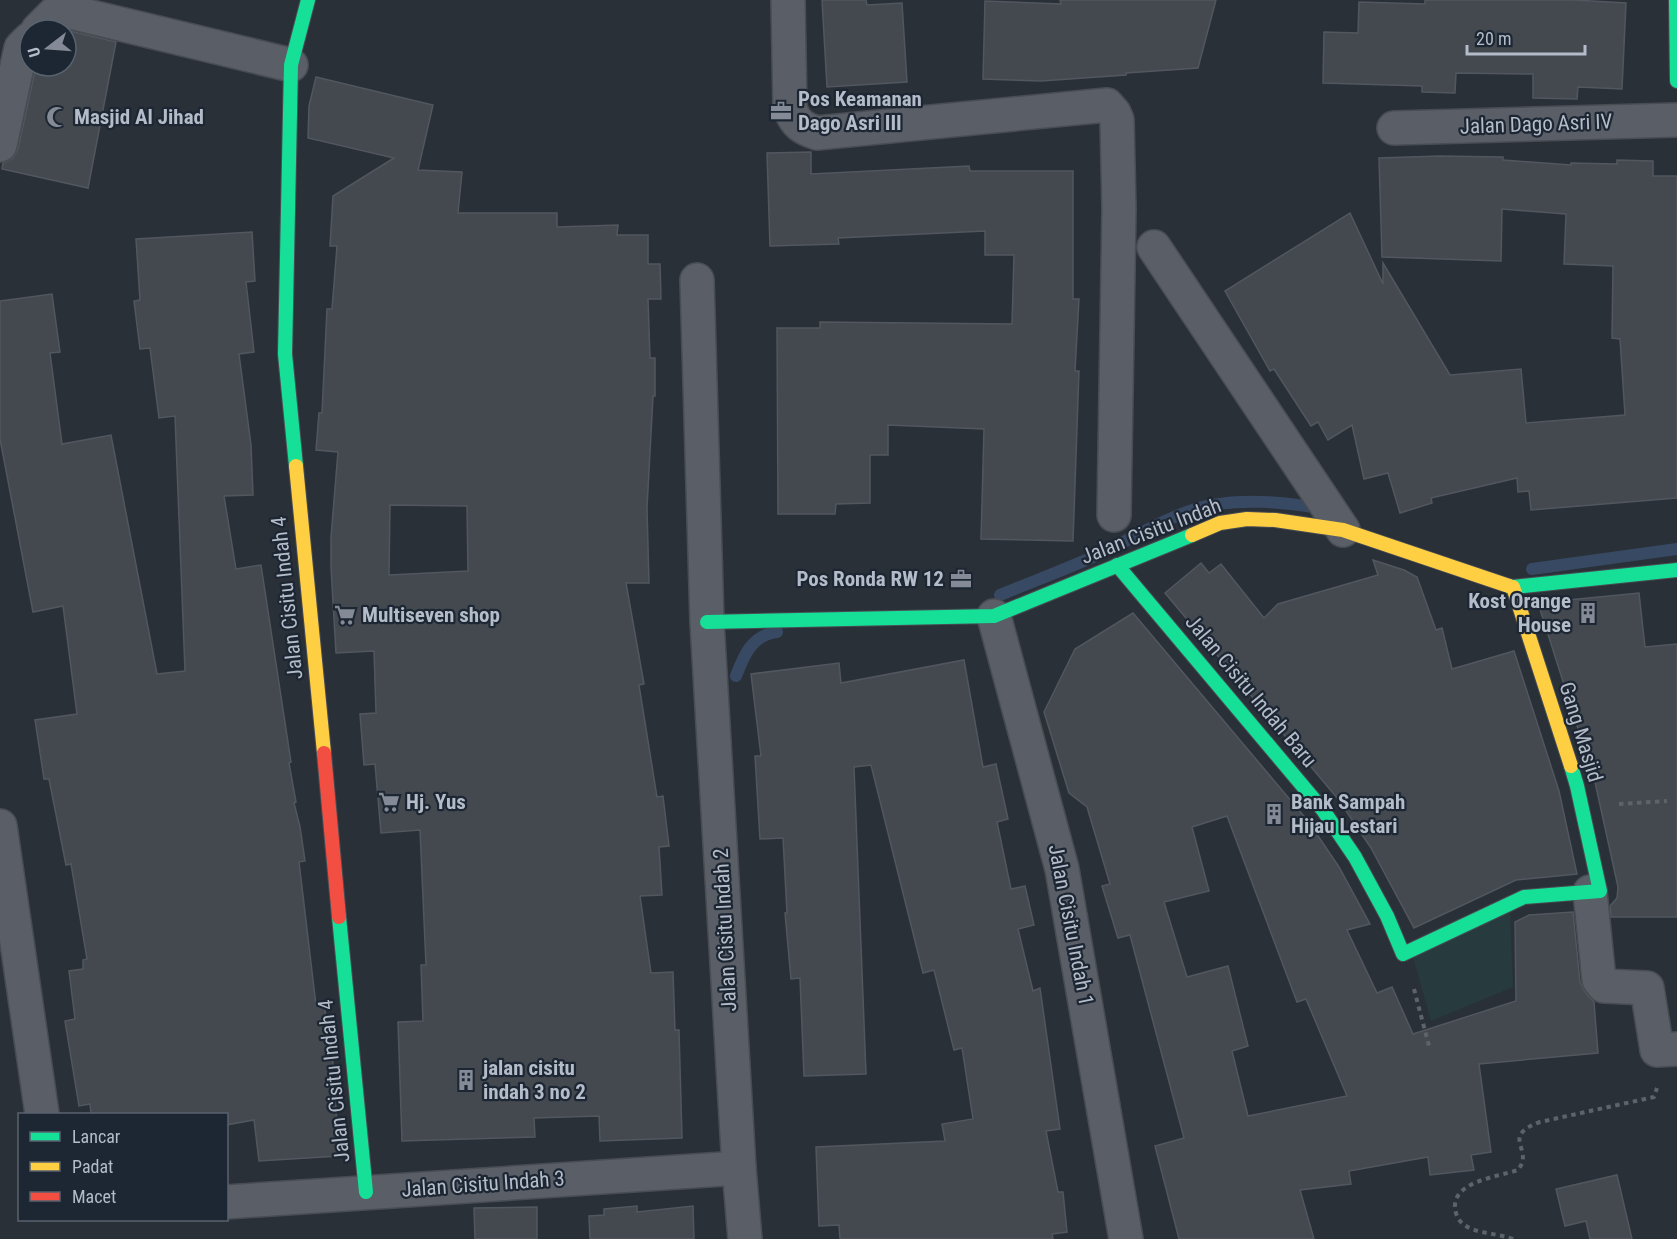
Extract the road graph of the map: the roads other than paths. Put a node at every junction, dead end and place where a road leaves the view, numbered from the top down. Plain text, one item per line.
1 (308, 0) edge
2 (788, 0) edge
3 (1676, 0) edge
4 (50, 18) edge
5 (18, 62) edge
6 (291, 65) junction
7 (1677, 81) edge
8 (1677, 120) edge
9 (1394, 128) dead end
10 (0, 145) edge
11 (1154, 247) dead end
12 (697, 280) dead end
13 (1114, 515) dead end
14 (1343, 530) junction
15 (1117, 565) junction
16 (1677, 570) edge
17 (1513, 587) junction
18 (994, 616) junction
19 (707, 622) junction
20 (0, 826) edge
21 (1595, 892) junction
22 (1667, 1050) edge
23 (42, 1113) edge
24 (739, 1168) junction
25 (366, 1192) junction
26 (228, 1202) edge
27 (745, 1239) edge
28 (1126, 1239) edge

1 - 6 street, Jalan Cisitu Indah 4
2 - 13 street
3 - 7 street
4 - 6 street
5 - 10 street
6 - 25 street, Jalan Cisitu Indah 4
8 - 9 street, Jalan Dago Asri IV
11 - 14 street
12 - 19 street, Jalan Cisitu Indah 2
14 - 15 street, Jalan Cisitu Indah
14 - 17 street, Jalan Cisitu Indah
15 - 18 street, Jalan Cisitu Indah
15 - 21 street, Jalan Cisitu Indah Baru
16 - 17 street, Jalan Cisitu Indah
17 - 21 street, Gang Masjid
18 - 19 street, Jalan Cisitu Indah
18 - 28 street, Jalan Cisitu Indah 1
19 - 24 street, Jalan Cisitu Indah 2
20 - 23 street
21 - 22 street
24 - 25 street, Jalan Cisitu Indah 3
24 - 27 street, Jalan Cisitu Indah 2
25 - 26 street, Jalan Cisitu Indah 3

